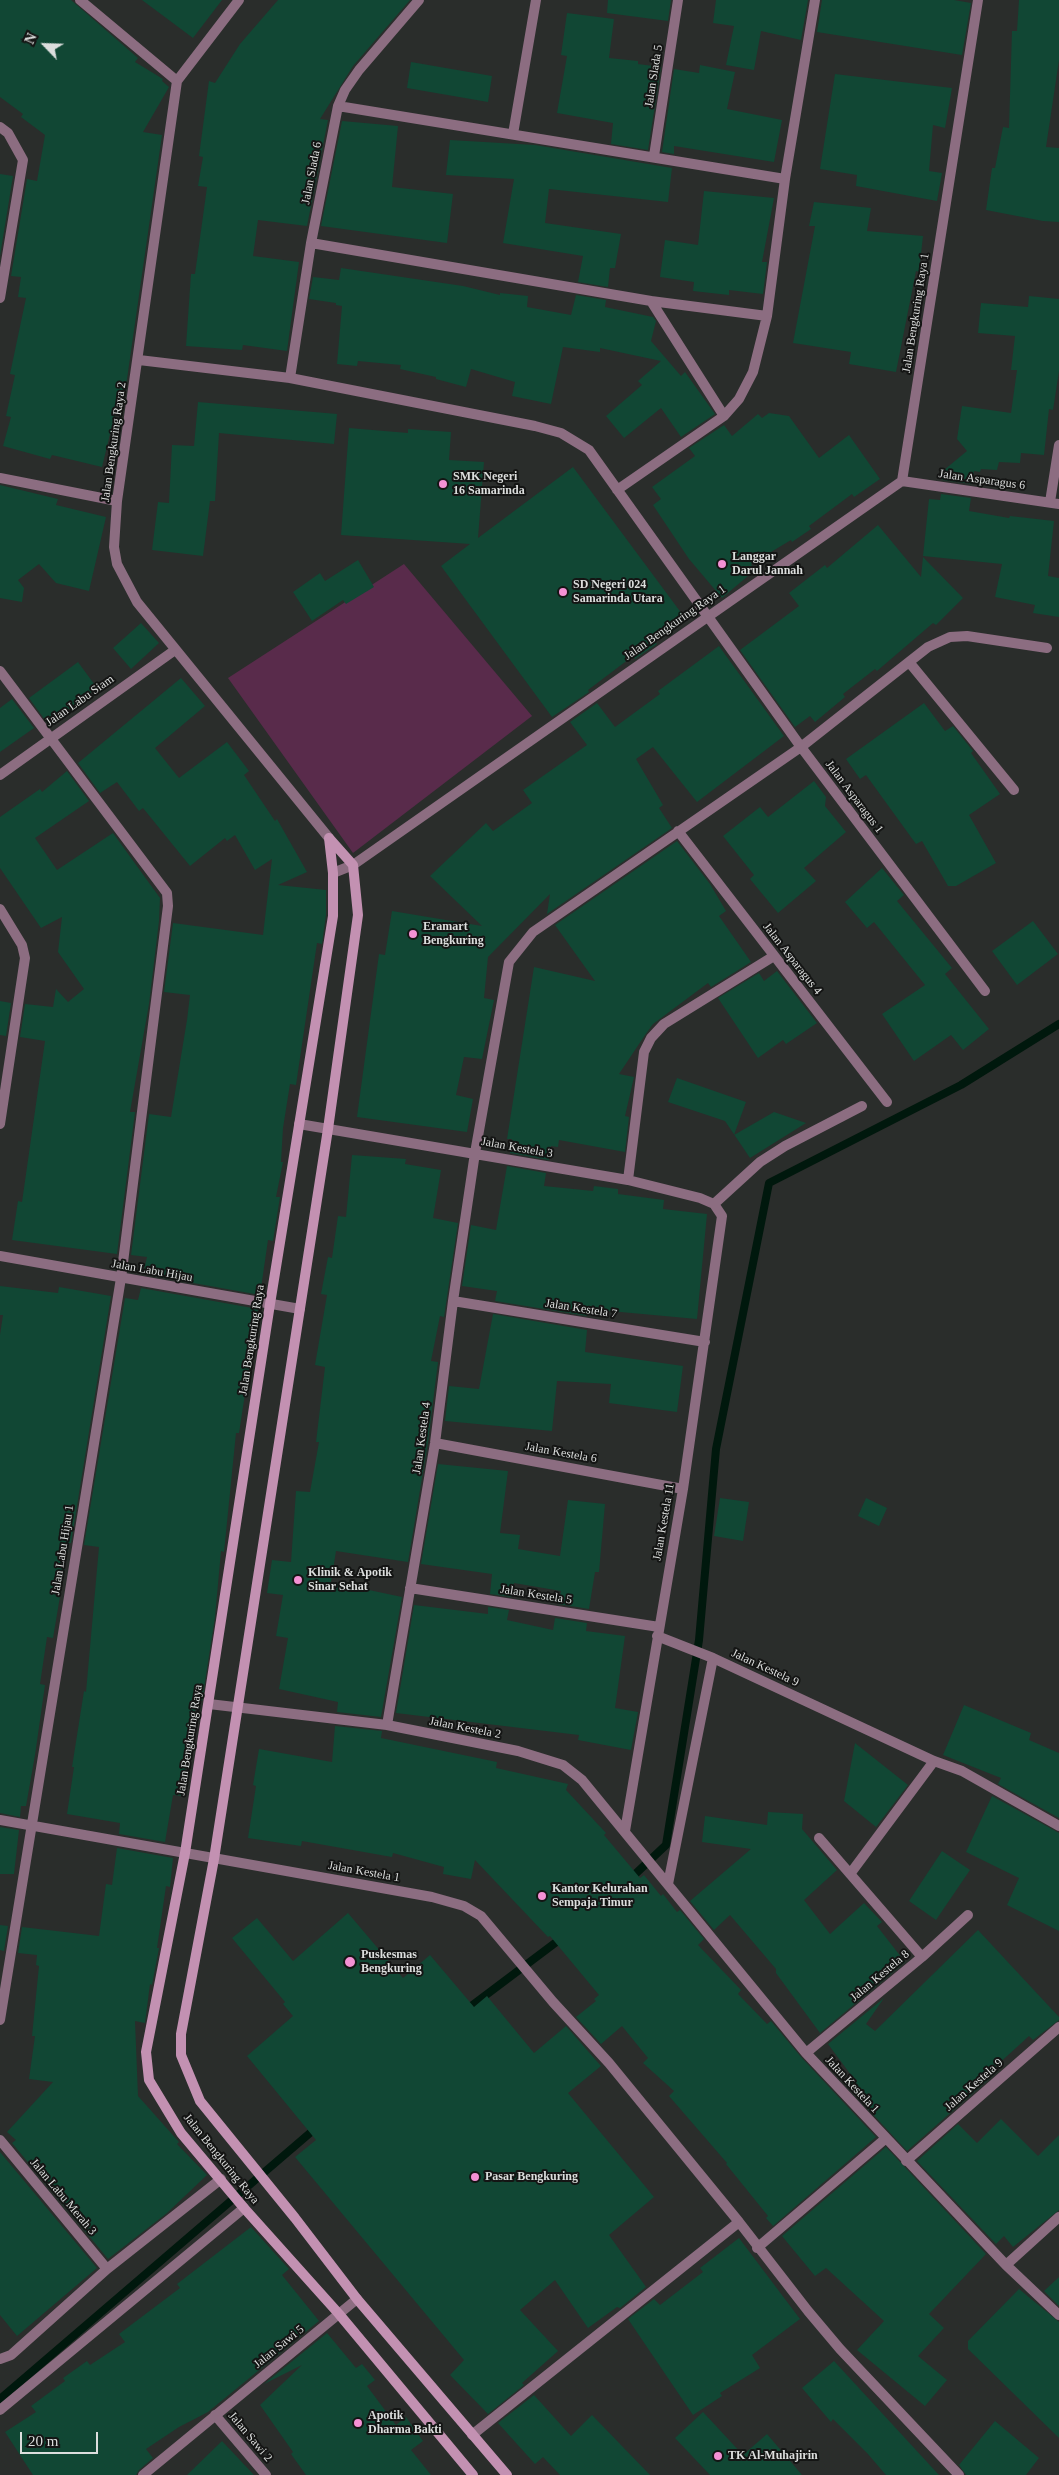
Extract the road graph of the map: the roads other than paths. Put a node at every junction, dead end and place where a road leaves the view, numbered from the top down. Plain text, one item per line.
1 (80, 0) edge
2 (239, 0) edge
3 (419, 0) edge
4 (536, 0) edge
5 (678, 0) edge
6 (815, 0) edge
7 (978, 0) edge
8 (178, 81) junction
9 (338, 106) junction
10 (0, 127) edge
11 (513, 134) junction
12 (654, 156) junction
13 (785, 180) junction
14 (311, 243) junction
15 (0, 298) edge
16 (651, 301) junction
17 (767, 316) junction
18 (139, 360) junction
19 (290, 378) junction
20 (724, 416) junction
21 (1059, 445) edge
22 (0, 478) edge
23 (902, 481) junction
24 (617, 490) junction
25 (117, 501) junction
26 (1054, 503) edge
27 (706, 616) junction
28 (1047, 648) dead end
29 (175, 650) junction
30 (909, 662) junction
31 (0, 671) edge
32 (50, 737) junction
33 (800, 746) junction
34 (0, 775) edge
35 (1014, 790) dead end
36 (678, 831) junction
37 (329, 838) junction
38 (354, 865) junction
39 (333, 873) junction
40 (0, 909) edge
41 (774, 956) junction
42 (985, 991) dead end
43 (887, 1102) dead end
44 (862, 1106) dead end
45 (0, 1124) edge
46 (299, 1124) junction
47 (328, 1129) junction
48 (476, 1154) junction
49 (628, 1180) junction
50 (714, 1204) junction
51 (0, 1256) edge
52 (121, 1278) junction
53 (452, 1301) junction
54 (270, 1304) junction
55 (300, 1309) junction
56 (705, 1342) junction
57 (435, 1443) junction
58 (683, 1489) junction
59 (410, 1588) junction
60 (661, 1634) junction
61 (713, 1658) junction
62 (209, 1704) junction
63 (238, 1706) junction
64 (388, 1726) junction
65 (934, 1761) junction
66 (0, 1820) edge
67 (30, 1826) junction
68 (1059, 1826) edge
69 (625, 1831) junction
70 (819, 1838) dead end
71 (185, 1853) junction
72 (214, 1859) junction
73 (648, 1861) joint
74 (850, 1874) junction
75 (668, 1884) junction
76 (968, 1915) dead end
77 (922, 1957) junction
78 (0, 2020) edge
79 (1059, 2027) edge
80 (806, 2053) junction
81 (885, 2138) junction
82 (0, 2140) edge
83 (906, 2161) junction
84 (224, 2183) junction
85 (241, 2204) junction
86 (1059, 2217) edge
87 (739, 2222) junction
88 (757, 2248) junction
89 (1006, 2266) junction
90 (107, 2269) junction
91 (358, 2299) junction
92 (339, 2314) junction
93 (1059, 2315) edge
94 (0, 2359) edge
95 (0, 2410) edge
96 (215, 2415) junction
97 (472, 2435) junction
98 (143, 2475) edge
99 (266, 2475) edge
100 (473, 2475) edge
101 (506, 2475) edge
102 (959, 2475) edge

1 - 8 street
2 - 8 street, Jalan Bengkuring Raya 2
3 - 9 street, Jalan Slada 6
4 - 11 street
5 - 12 street, Jalan Slada 5
6 - 13 street
7 - 23 street, Jalan Bengkuring Raya 1
8 - 18 street, Jalan Bengkuring Raya 2
9 - 11 street
9 - 14 street, Jalan Slada 6
10 - 15 street
11 - 12 street
12 - 13 street
13 - 17 street
14 - 16 street
14 - 19 street, Jalan Slada 6
16 - 17 street
16 - 20 street
17 - 20 street
18 - 19 street, Jalan Asparagus 1
18 - 25 street, Jalan Bengkuring Raya 2
19 - 24 street, Jalan Asparagus 1
20 - 24 street
21 - 26 street
22 - 25 street
23 - 26 street, Jalan Asparagus 6
23 - 27 street, Jalan Bengkuring Raya 1
24 - 27 street, Jalan Asparagus 1
25 - 29 street, Jalan Bengkuring Raya 2
27 - 33 street, Jalan Asparagus 1
27 - 38 street, Jalan Bengkuring Raya 1
28 - 30 street, Jalan Kestela 4
29 - 32 street, Jalan Labu Siam
29 - 37 street, Jalan Bengkuring Raya 2
30 - 33 street, Jalan Kestela 4
30 - 35 street
31 - 32 street, Jalan Labu Hijau 1
32 - 34 street, Jalan Labu Siam
32 - 52 street, Jalan Labu Hijau 1
33 - 36 street, Jalan Kestela 4
33 - 42 street, Jalan Asparagus 1
36 - 41 street, Jalan Asparagus 4
36 - 48 street, Jalan Kestela 4
37 - 38 street, Jalan Bengkuring Raya 2
37 - 39 street
38 - 39 street, Jalan Bengkuring Raya 1
38 - 47 street, Jalan Bengkuring Raya
39 - 46 street, Jalan Bengkuring Raya
40 - 45 street
41 - 43 street, Jalan Asparagus 4
41 - 49 street
44 - 50 street
46 - 47 street, Jalan Kestela 3
46 - 54 street, Jalan Bengkuring Raya
47 - 48 street, Jalan Kestela 3
47 - 55 street, Jalan Bengkuring Raya
48 - 49 street, Jalan Kestela 3
48 - 53 street, Jalan Kestela 4
49 - 50 street, Jalan Kestela 3
50 - 56 street, Jalan Kestela 11
51 - 52 street, Jalan Labu Hijau
52 - 54 street, Jalan Labu Hijau
52 - 67 street, Jalan Labu Hijau 1
53 - 56 street, Jalan Kestela 7
53 - 57 street, Jalan Kestela 4
54 - 55 street, Jalan Labu Hijau
54 - 62 street, Jalan Bengkuring Raya
55 - 63 street, Jalan Bengkuring Raya
56 - 58 street, Jalan Kestela 11
57 - 58 street, Jalan Kestela 6
57 - 59 street, Jalan Kestela 4
58 - 60 street, Jalan Kestela 11
59 - 60 street, Jalan Kestela 5
59 - 64 street, Jalan Kestela 4
60 - 61 street, Jalan Kestela 5
60 - 69 street, Jalan Kestela 11
61 - 65 street, Jalan Kestela 9
61 - 75 street, Jalan Kestela 9
62 - 63 street, Jalan Kestela 2
62 - 71 street, Jalan Bengkuring Raya
63 - 64 street, Jalan Kestela 2
63 - 72 street, Jalan Bengkuring Raya
64 - 69 street, Jalan Kestela 2
65 - 68 street, Jalan Kestela 9
65 - 74 street
66 - 67 street, Jalan Kestela 1
67 - 71 street, Jalan Kestela 1
67 - 78 street
69 - 73 street, Jalan Kestela 2
70 - 74 street
71 - 72 street, Jalan Kestela 1
71 - 84 street, Jalan Bengkuring Raya
72 - 87 street, Jalan Kestela 1
72 - 91 street, Jalan Bengkuring Raya
73 - 75 street, Jalan Kestela 1
74 - 77 street
75 - 80 street, Jalan Kestela 1
76 - 77 street, Jalan Kestela 8
77 - 80 street, Jalan Kestela 8
79 - 83 street, Jalan Kestela 9
80 - 81 street, Jalan Kestela 1
81 - 83 street, Jalan Kestela 1
81 - 88 street
82 - 90 street, Jalan Labu Merah 3
83 - 89 street, Jalan Kestela 1
84 - 85 street, Jalan Bengkuring Raya
84 - 90 street
85 - 92 street, Jalan Bengkuring Raya
85 - 95 street
86 - 89 street
87 - 88 street, Jalan Kestela 1
87 - 97 street
88 - 102 street, Jalan Kestela 1
89 - 93 street, Jalan Kestela 1
90 - 94 street
91 - 92 street, Jalan Sawi 5
91 - 97 street, Jalan Bengkuring Raya
92 - 96 street, Jalan Sawi 5
92 - 100 street, Jalan Bengkuring Raya
96 - 98 street, Jalan Sawi 5
96 - 99 street, Jalan Sawi 2
97 - 101 street, Jalan Bengkuring Raya

